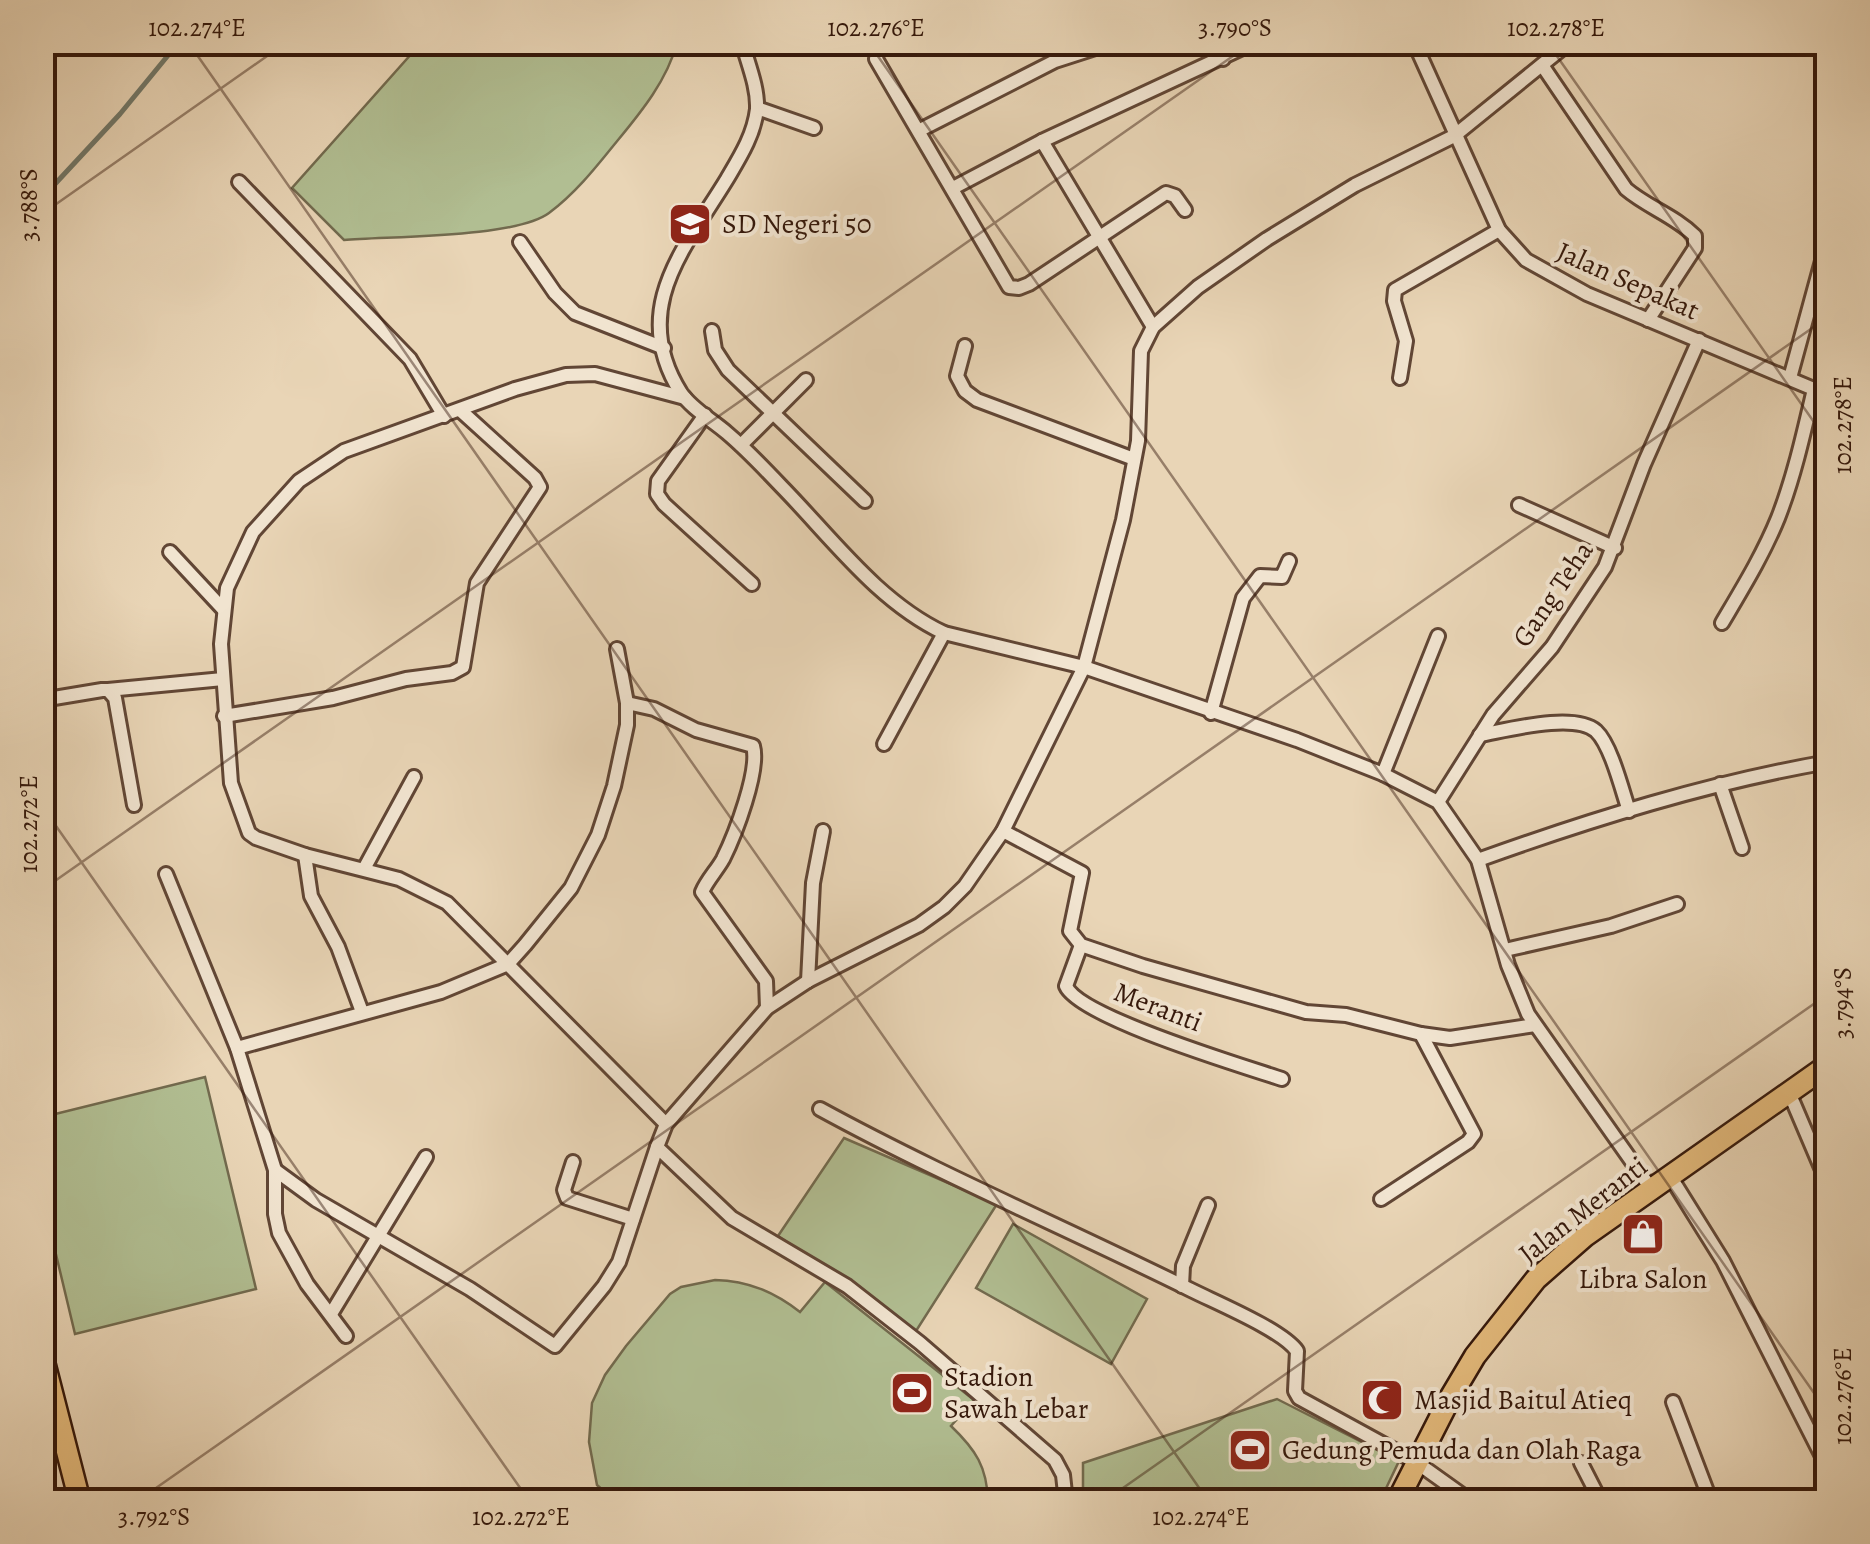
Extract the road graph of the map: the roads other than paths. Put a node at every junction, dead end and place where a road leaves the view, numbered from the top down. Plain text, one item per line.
1 (742, 42) edge
2 (888, 42) edge
3 (1114, 42) edge
4 (1216, 42) edge
5 (1255, 42) edge
6 (1414, 42) edge
7 (1570, 42) edge
8 (1224, 59) junction
9 (1542, 65) junction
10 (757, 108) junction
11 (814, 128) dead end
12 (920, 130) junction
13 (1454, 136) junction
14 (1042, 141) junction
15 (239, 182) dead end
16 (953, 188) junction
17 (1185, 210) dead end
18 (1499, 230) junction
19 (1828, 239) edge
20 (1098, 240) junction
21 (520, 242) dead end
22 (1648, 320) junction
23 (1153, 327) junction
24 (712, 330) dead end
25 (1699, 340) junction
26 (965, 346) dead end
27 (664, 348) junction
28 (1400, 378) dead end
29 (1790, 378) junction
30 (806, 380) dead end
31 (1814, 389) junction
32 (1828, 395) edge
33 (685, 398) junction
34 (460, 410) junction
35 (771, 413) junction
36 (444, 416) junction
37 (705, 416) junction
38 (741, 445) junction
39 (1134, 459) junction
40 (865, 501) dead end
41 (1519, 505) dead end
42 (1615, 548) junction
43 (170, 552) dead end
44 (1289, 561) dead end
45 (752, 584) dead end
46 (222, 609) junction
47 (1722, 623) dead end
48 (944, 633) junction
49 (1438, 636) dead end
50 (617, 649) dead end
51 (1084, 667) junction
52 (222, 679) junction
53 (108, 690) junction
54 (42, 700) edge
55 (627, 703) junction
56 (1211, 713) junction
57 (224, 716) junction
58 (1480, 734) junction
59 (884, 744) dead end
60 (1828, 762) edge
61 (1384, 774) junction
62 (414, 777) dead end
63 (1720, 784) junction
64 (1438, 802) junction
65 (134, 806) dead end
66 (1629, 811) junction
67 (823, 831) dead end
68 (1003, 831) junction
69 (1742, 848) dead end
70 (304, 855) junction
71 (1478, 860) junction
72 (364, 870) junction
73 (166, 874) dead end
74 (1677, 904) dead end
75 (1081, 945) junction
76 (1504, 950) junction
77 (508, 964) junction
78 (808, 981) junction
79 (767, 1008) junction
80 (362, 1012) junction
81 (1535, 1026) junction
82 (1421, 1034) junction
83 (236, 1048) junction
84 (1828, 1065) edge
85 (1282, 1080) dead end
86 (1788, 1090) junction
87 (820, 1109) dead end
88 (666, 1124) junction
89 (658, 1147) junction
90 (426, 1157) dead end
91 (573, 1162) dead end
92 (275, 1170) junction
93 (1670, 1176) junction
94 (1828, 1184) edge
95 (1652, 1190) junction
96 (1381, 1199) dead end
97 (1208, 1205) dead end
98 (633, 1219) junction
99 (378, 1236) junction
100 (1182, 1286) junction
101 (332, 1314) junction
102 (346, 1336) dead end
103 (42, 1354) edge
104 (1672, 1402) dead end
105 (1416, 1462) junction
106 (1581, 1464) dead end
107 (1828, 1468) edge
108 (80, 1502) edge
109 (1066, 1502) edge
110 (1397, 1502) edge
111 (1472, 1502) edge
112 (1602, 1502) edge
113 (1711, 1502) edge

1 - 10 street
2 - 12 street
3 - 12 street
4 - 8 street
5 - 8 street
6 - 13 street, Jalan Sepakat
7 - 9 street
8 - 14 street
9 - 13 street
9 - 22 street
10 - 11 street
10 - 27 street
12 - 16 street
13 - 18 street, Jalan Sepakat
13 - 23 street
14 - 16 street
14 - 20 street
15 - 36 street
16 - 20 street
17 - 20 street
18 - 22 street, Jalan Sepakat
18 - 28 street
19 - 29 street
20 - 23 street
21 - 27 street
22 - 25 street, Jalan Sepakat
23 - 39 street
24 - 35 street
25 - 29 street, Jalan Sepakat
25 - 42 street, Gang Teha
26 - 39 street
27 - 33 street
29 - 31 street, Jalan Sepakat
30 - 35 street
31 - 32 street, Jalan Sepakat
31 - 47 street
33 - 34 street
33 - 37 street
34 - 36 street
34 - 57 street
35 - 38 street
35 - 40 street
36 - 46 street
37 - 38 street
37 - 45 street
38 - 48 street
39 - 51 street
41 - 42 street
42 - 58 street, Gang Teha
43 - 46 street
44 - 56 street
46 - 52 street
48 - 51 street
48 - 59 street
49 - 61 street
50 - 55 street
51 - 56 street
51 - 68 street
52 - 53 street
52 - 57 street
53 - 54 street
53 - 65 street
55 - 77 street
55 - 79 street
56 - 61 street
57 - 70 street
58 - 64 street, Gang Teha
58 - 66 street
60 - 63 street
61 - 64 street
62 - 72 street
63 - 66 street
63 - 69 street
64 - 71 street
66 - 71 street
67 - 78 street
68 - 75 street
68 - 78 street
70 - 72 street
70 - 80 street
71 - 76 street
72 - 77 street
73 - 83 street
74 - 76 street
75 - 82 street
75 - 85 street, Meranti
76 - 81 street
77 - 80 street
77 - 88 street
78 - 79 street
79 - 88 street
80 - 83 street
81 - 82 street
81 - 95 street
82 - 96 street
83 - 92 street
84 - 86 main road, Jalan Meranti
86 - 93 main road, Jalan Meranti
86 - 94 street
87 - 100 street
88 - 89 street
89 - 98 street
89 - 109 street
90 - 99 street
91 - 98 street
92 - 99 street
92 - 101 street
93 - 95 main road, Jalan Meranti
93 - 107 street
95 - 105 main road, Jalan Meranti
97 - 100 street
98 - 99 street
99 - 101 street
100 - 105 street
101 - 102 street
103 - 108 main road
104 - 113 street
105 - 110 main road, Jalan Meranti
105 - 111 street
106 - 112 street

